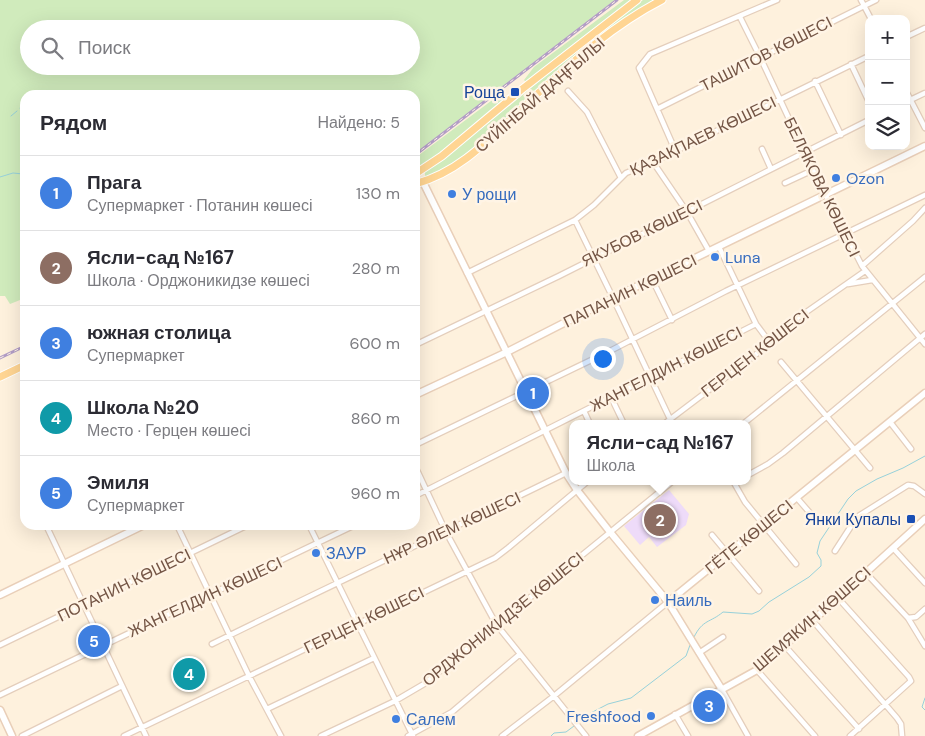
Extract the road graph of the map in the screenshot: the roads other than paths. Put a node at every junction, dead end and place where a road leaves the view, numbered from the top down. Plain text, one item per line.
1 (637, 0) edge
2 (662, 0) edge
3 (777, 0) edge
4 (861, 0) edge
5 (876, 0) edge
6 (864, 6) junction
7 (869, 15) edge
8 (740, 17) junction
9 (925, 28) edge
10 (910, 35) edge
11 (760, 57) junction
12 (865, 58) edge
13 (851, 64) junction
14 (816, 81) junction
15 (568, 91) dead end
16 (925, 93) edge
17 (865, 94) edge
18 (780, 99) junction
19 (910, 100) edge
20 (910, 104) edge
21 (657, 109) junction
22 (865, 122) edge
23 (925, 128) edge
24 (841, 134) junction
25 (925, 146) edge
26 (762, 149) dead end
27 (675, 150) junction
28 (804, 154) junction
29 (654, 162) junction
30 (771, 169) junction
31 (812, 170) junction
32 (420, 171) edge
33 (621, 178) junction
34 (423, 182) junction
35 (420, 183) edge
36 (785, 183) dead end
37 (826, 195) junction
38 (925, 195) edge
39 (925, 208) edge
40 (687, 212) junction
41 (574, 220) junction
42 (844, 234) junction
43 (719, 247) junction
44 (709, 251) junction
45 (593, 257) junction
46 (862, 266) junction
47 (865, 271) junction
48 (468, 273) junction
49 (925, 277) edge
50 (652, 279) junction
51 (872, 280) junction
52 (847, 284) junction
53 (738, 286) junction
54 (613, 298) junction
55 (891, 304) junction
56 (485, 311) junction
57 (672, 320) junction
58 (756, 324) junction
59 (925, 334) edge
60 (920, 338) junction
61 (632, 339) junction
62 (768, 340) junction
63 (420, 343) edge
64 (925, 344) edge
65 (506, 352) junction
66 (781, 362) dead end
67 (20, 367) edge
68 (0, 377) edge
69 (650, 377) junction
70 (795, 380) junction
71 (525, 392) junction
72 (420, 393) edge
73 (925, 394) edge
74 (611, 397) junction
75 (584, 411) junction
76 (826, 416) junction
77 (670, 419) joint
78 (588, 420) edge
79 (622, 420) edge
80 (748, 420) edge
81 (890, 422) junction
82 (545, 431) junction
83 (420, 443) edge
84 (911, 449) dead end
85 (855, 450) junction
86 (870, 468) dead end
87 (566, 473) junction
88 (751, 473) edge
89 (420, 477) edge
90 (569, 478) edge
91 (574, 485) edge
92 (583, 485) edge
93 (668, 485) edge
94 (736, 485) edge
95 (426, 490) junction
96 (577, 490) junction
97 (420, 493) edge
98 (925, 494) edge
99 (797, 498) junction
100 (817, 522) dead end
101 (923, 524) edge
102 (765, 525) junction
103 (48, 530) edge
104 (134, 530) edge
105 (179, 530) edge
106 (238, 530) edge
107 (311, 530) edge
108 (345, 530) edge
109 (446, 532) junction
110 (610, 532) junction
111 (712, 535) dead end
112 (318, 544) junction
113 (893, 548) junction
114 (835, 551) dead end
115 (190, 554) junction
116 (728, 554) junction
117 (65, 564) junction
118 (796, 564) dead end
119 (466, 570) junction
120 (866, 573) junction
121 (338, 582) junction
122 (925, 583) edge
123 (759, 591) dead end
124 (0, 595) edge
125 (210, 595) junction
126 (838, 598) junction
127 (668, 602) junction
128 (84, 605) junction
129 (925, 609) edge
130 (908, 618) junction
131 (813, 621) junction
132 (358, 623) junction
133 (496, 624) junction
134 (230, 636) junction
135 (724, 638) dead end
136 (212, 644) dead end
137 (0, 645) edge
138 (102, 645) junction
139 (785, 646) junction
140 (925, 646) edge
141 (700, 653) junction
142 (520, 654) junction
143 (374, 658) junction
144 (757, 670) junction
145 (249, 676) junction
146 (122, 686) junction
147 (721, 688) junction
148 (0, 695) edge
149 (554, 696) junction
150 (396, 701) junction
151 (886, 705) junction
152 (267, 709) junction
153 (0, 710) edge
154 (675, 714) junction
155 (142, 728) junction
156 (859, 729) junction
157 (411, 735) edge
158 (12, 736) edge
159 (22, 736) edge
160 (124, 736) edge
161 (146, 736) edge
162 (281, 736) edge
163 (321, 736) edge
164 (502, 736) edge
165 (586, 736) edge
166 (638, 736) edge
167 (688, 736) edge
168 (748, 736) edge
169 (815, 736) edge
170 (850, 736) edge
171 (902, 736) edge

1 - 32 main road, СҮЙІНБАЙ ДАҢҒЫЛЫ
2 - 34 main road, СҮЙІНБАЙ ДАҢҒЫЛЫ
3 - 8 street
4 - 6 street
5 - 6 street, ТАШИТОВ КӨШЕСІ
6 - 7 street
6 - 11 street, ТАШИТОВ КӨШЕСІ
8 - 11 street, БЕЛЯКОВА КӨШЕСІ
8 - 21 street
9 - 10 street
11 - 18 street, БЕЛЯКОВА КӨШЕСІ
11 - 21 street, ТАШИТОВ КӨШЕСІ
12 - 13 street, ҚАЗАҚПАЕВ КӨШЕСІ
13 - 14 street, ҚАЗАҚПАЕВ КӨШЕСІ
13 - 17 street
14 - 18 street, ҚАЗАҚПАЕВ КӨШЕСІ
14 - 24 street
15 - 33 street
16 - 19 street
18 - 27 street, ҚАЗАҚПАЕВ КӨШЕСІ
18 - 28 street, БЕЛЯКОВА КӨШЕСІ
20 - 23 street
21 - 27 street
22 - 24 street, ЯКУБОВ КӨШЕСІ
24 - 28 street, ЯКУБОВ КӨШЕСІ
25 - 37 main road, ПАПАНИН КӨШЕСІ
26 - 30 street
27 - 29 street, ҚАЗАҚПАЕВ КӨШЕСІ
28 - 30 street, ЯКУБОВ КӨШЕСІ
28 - 31 street, БЕЛЯКОВА КӨШЕСІ
29 - 33 street, ҚАЗАҚПАЕВ КӨШЕСІ
29 - 40 street
30 - 40 street, ЯКУБОВ КӨШЕСІ
31 - 36 street
31 - 37 street, БЕЛЯКОВА КӨШЕСІ
33 - 41 street, ҚАЗАҚПАЕВ КӨШЕСІ
34 - 35 main road, СҮЙІНБАЙ ДАҢҒЫЛЫ
34 - 48 main road
37 - 42 street, БЕЛЯКОВА КӨШЕСІ
37 - 43 main road, ПАПАНИН КӨШЕСІ
38 - 42 street
39 - 46 street
40 - 44 street
40 - 45 street, ЯКУБОВ КӨШЕСІ
41 - 45 street
41 - 48 street, ҚАЗАҚПАЕВ КӨШЕСІ
42 - 46 street, БЕЛЯКОВА КӨШЕСІ
42 - 53 street
43 - 44 main road, ПАПАНИН КӨШЕСІ
43 - 53 street
44 - 50 main road, ПАПАНИН КӨШЕСІ
45 - 54 street
45 - 56 street, ЯКУБОВ КӨШЕСІ
46 - 47 street, БЕЛЯКОВА КӨШЕСІ
47 - 51 street, БЕЛЯКОВА КӨШЕСІ
47 - 52 street, ГЕРЦЕН КӨШЕСІ
48 - 56 main road
49 - 55 street
50 - 54 main road, ПАПАНИН КӨШЕСІ
50 - 57 street
51 - 52 street
51 - 55 street, БЕЛЯКОВА КӨШЕСІ
52 - 62 street, ГЕРЦЕН КӨШЕСІ
53 - 57 street
53 - 58 street
54 - 61 street
54 - 65 main road, ПАПАНИН КӨШЕСІ
55 - 60 street, БЕЛЯКОВА КӨШЕСІ
55 - 70 street
56 - 63 street, ЯКУБОВ КӨШЕСІ
56 - 65 main road
57 - 61 street
58 - 62 street
58 - 69 street, ЖАНГЕЛДИН КӨШЕСІ
59 - 60 street
60 - 64 street, БЕЛЯКОВА КӨШЕСІ
60 - 76 street
61 - 69 street
61 - 71 street
62 - 77 street, ГЕРЦЕН КӨШЕСІ
65 - 71 main road
65 - 72 main road, ПАПАНИН КӨШЕСІ
66 - 70 street
67 - 68 main road
69 - 74 street, ЖАНГЕЛДИН КӨШЕСІ
69 - 77 street
70 - 76 street
70 - 80 street
71 - 82 main road
71 - 83 street
73 - 81 main road, ГЁТЕ КӨШЕСІ
74 - 75 street, ЖАНГЕЛДИН КӨШЕСІ
74 - 79 street
75 - 78 street
75 - 82 street, ЖАНГЕЛДИН КӨШЕСІ
76 - 85 street
76 - 88 street
81 - 84 street
81 - 85 main road, ГЁТЕ КӨШЕСІ
82 - 87 main road
82 - 95 street, ЖАНГЕЛДИН КӨШЕСІ
85 - 86 street
85 - 99 main road, ГЁТЕ КӨШЕСІ
87 - 90 main road
87 - 109 street, НҰР ӘЛЕМ КӨШЕСІ
89 - 95 street
91 - 96 main road
92 - 96 street, ГЕРЦЕН КӨШЕСІ
93 - 110 street, ОРДЖОНИКИДЗЕ КӨШЕСІ
94 - 102 street
95 - 97 street, ЖАНГЕЛДИН КӨШЕСІ
95 - 109 street
96 - 110 main road
96 - 119 street, ГЕРЦЕН КӨШЕСІ
98 - 114 street
99 - 100 street
99 - 102 main road, ГЁТЕ КӨШЕСІ
101 - 113 main road, ШЕМЯКИН КӨШЕСІ
102 - 116 main road, ГЁТЕ КӨШЕСІ
102 - 118 street
103 - 117 street
104 - 117 main road
105 - 115 street
106 - 115 street, ПОТАНИН КӨШЕСІ
107 - 112 street
108 - 112 street, ЖАНГЕЛДИН КӨШЕСІ
109 - 119 street
109 - 121 street, НҰР ӘЛЕМ КӨШЕСІ
110 - 127 main road
110 - 133 street, ОРДЖОНИКИДЗЕ КӨШЕСІ
111 - 116 street
112 - 121 street
112 - 125 street, ЖАНГЕЛДИН КӨШЕСІ
113 - 120 main road, ШЕМЯКИН КӨШЕСІ
113 - 122 street
115 - 125 street
115 - 128 street, ПОТАНИН КӨШЕСІ
116 - 123 street
116 - 127 main road, ГЁТЕ КӨШЕСІ
117 - 124 main road
117 - 128 street
119 - 132 street, ГЕРЦЕН КӨШЕСІ
119 - 133 street
120 - 126 main road, ШЕМЯКИН КӨШЕСІ
120 - 130 street
121 - 132 street
121 - 134 street, НҰР ӘЛЕМ КӨШЕСІ
125 - 134 street
125 - 138 street, ЖАНГЕЛДИН КӨШЕСІ
126 - 131 main road, ШЕМЯКИН КӨШЕСІ
126 - 151 street
127 - 141 main road
127 - 149 street, ГЁТЕ КӨШЕСІ
128 - 137 street, ПОТАНИН КӨШЕСІ
128 - 138 street
129 - 130 street
130 - 140 street
131 - 139 main road, ШЕМЯКИН КӨШЕСІ
131 - 151 street
132 - 143 street
132 - 145 street, ГЕРЦЕН КӨШЕСІ
133 - 142 street
133 - 150 street, ОРДЖОНИКИДЗЕ КӨШЕСІ
134 - 136 street, НҰР ӘЛЕМ КӨШЕСІ
134 - 145 street
135 - 141 street
138 - 146 street
138 - 148 street, ЖАНГЕЛДИН КӨШЕСІ
139 - 144 main road, ШЕМЯКИН КӨШЕСІ
139 - 156 street
141 - 147 main road
142 - 149 street
142 - 157 street
143 - 150 street
143 - 152 street
144 - 147 main road, ШЕМЯКИН КӨШЕСІ
144 - 169 street
145 - 152 street
145 - 155 street, ГЕРЦЕН КӨШЕСІ
146 - 155 street
146 - 159 street
147 - 154 main road, ШЕМЯКИН КӨШЕСІ
147 - 168 street
149 - 164 street, ГЁТЕ КӨШЕСІ
149 - 165 street
150 - 157 street
150 - 163 street, ОРДЖОНИКИДЗЕ КӨШЕСІ
151 - 156 street
151 - 171 street
152 - 162 street
153 - 158 main road
154 - 166 main road, ШЕМЯКИН КӨШЕСІ
154 - 167 street
155 - 160 street, ГЕРЦЕН КӨШЕСІ
155 - 161 street
156 - 170 street

